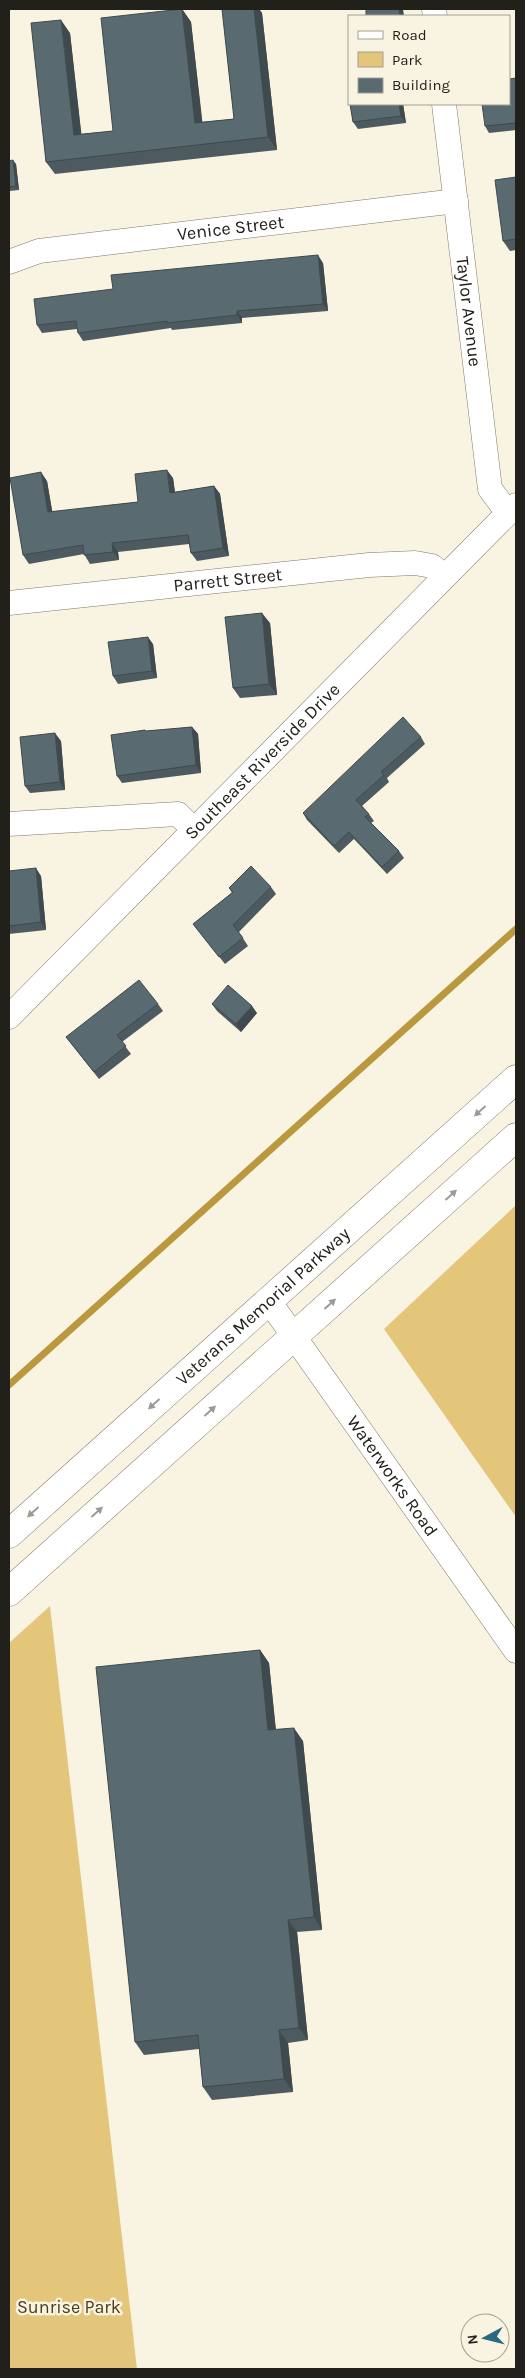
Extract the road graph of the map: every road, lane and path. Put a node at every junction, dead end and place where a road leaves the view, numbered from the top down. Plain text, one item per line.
1 (444, 105) edge
2 (456, 201) junction
3 (9, 262) edge
4 (512, 508) edge
5 (444, 576) junction
6 (9, 603) edge
7 (9, 824) edge
8 (193, 829) junction
9 (9, 1017) edge
10 (516, 1079) edge
11 (516, 1137) edge
12 (269, 1301) junction
13 (294, 1336) junction
14 (9, 1534) edge
15 (9, 1592) edge
16 (516, 1651) edge

1 - 2 street, Taylor Avenue
2 - 3 street, Venice Street
2 - 4 street, Taylor Avenue
4 - 5 street, Southeast Riverside Drive
5 - 6 street, Parrett Street
5 - 8 street, Southeast Riverside Drive
7 - 8 street
8 - 9 street, Southeast Riverside Drive
10 -> 12 highway, Veterans Memorial Parkway
13 -> 11 highway
12 - 13 street, Waterworks Road
12 -> 14 highway, Veterans Memorial Parkway
15 -> 13 highway
13 - 16 street, Waterworks Road

